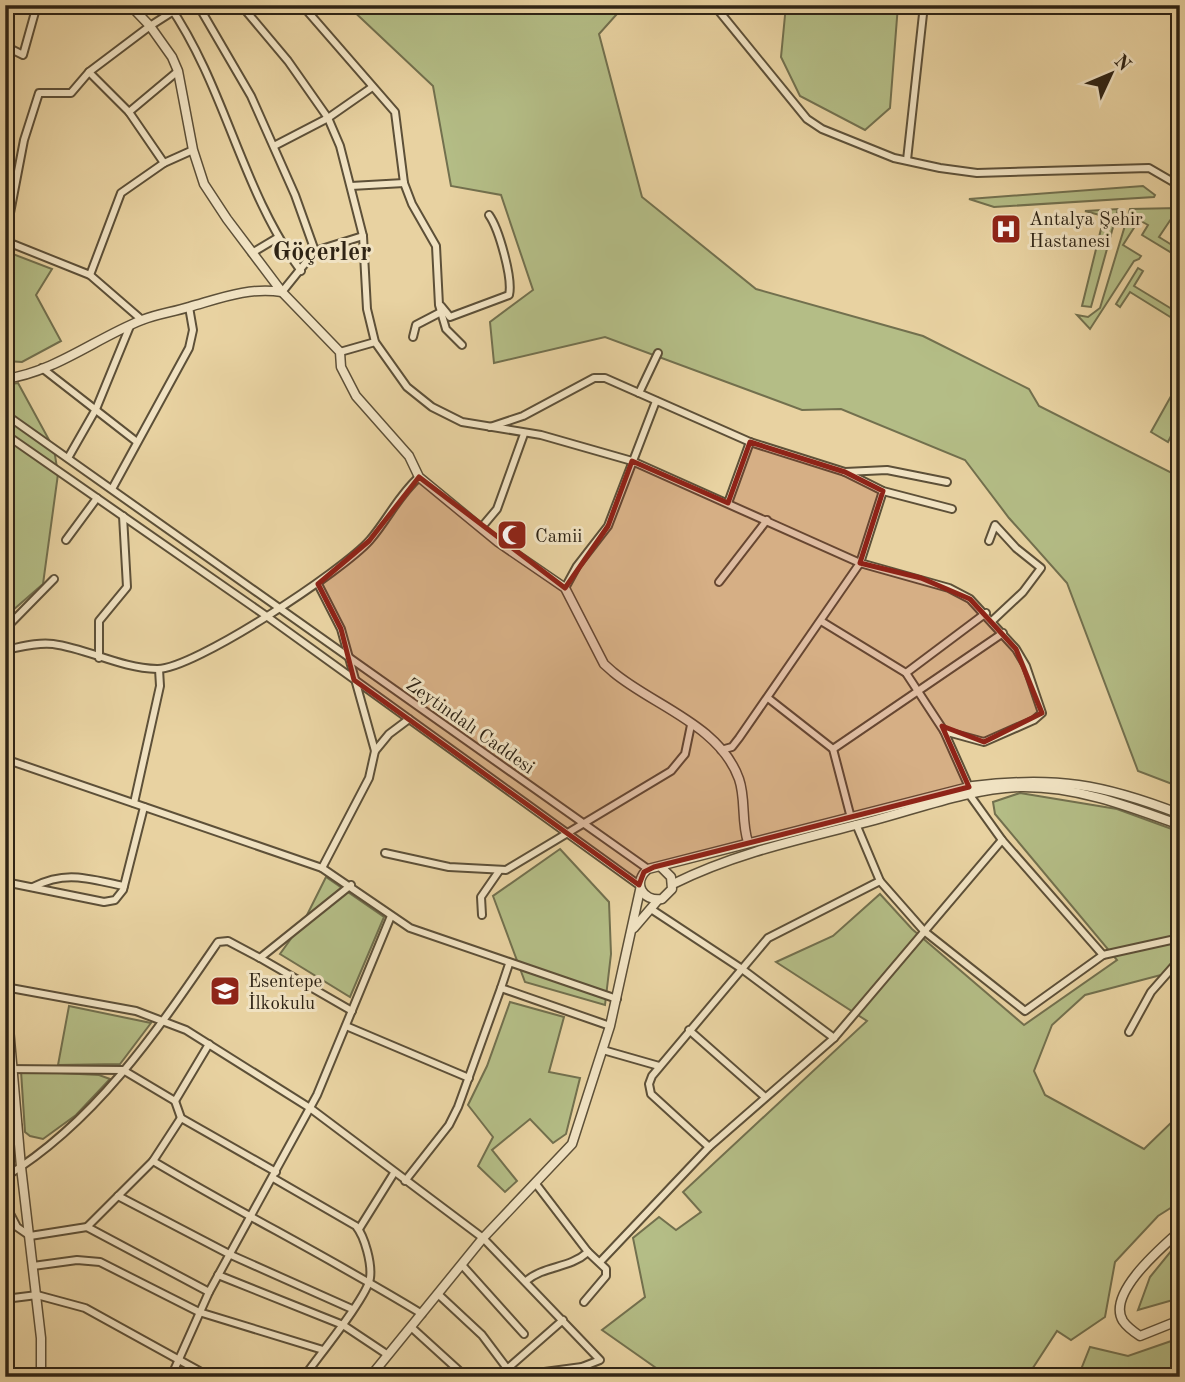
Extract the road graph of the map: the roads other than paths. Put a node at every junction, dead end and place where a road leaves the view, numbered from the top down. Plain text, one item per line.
1 (37, 5) edge
2 (130, 5) edge
3 (169, 5) edge
4 (184, 5) edge
5 (198, 5) edge
6 (241, 5) edge
7 (302, 5) edge
8 (714, 5) edge
9 (923, 5) edge
10 (173, 12) junction
11 (150, 26) junction
12 (5, 46) edge
13 (178, 71) junction
14 (89, 72) junction
15 (371, 88) junction
16 (129, 112) junction
17 (328, 118) junction
18 (274, 146) junction
19 (193, 150) junction
20 (907, 160) junction
21 (164, 163) junction
22 (404, 183) junction
23 (351, 186) junction
24 (1180, 186) edge
25 (489, 215) dead end
26 (363, 236) junction
27 (277, 238) junction
28 (5, 240) edge
29 (315, 251) junction
30 (252, 253) junction
31 (302, 271) junction
32 (90, 275) junction
33 (282, 292) junction
34 (189, 307) junction
35 (440, 309) junction
36 (142, 320) junction
37 (130, 326) junction
38 (413, 337) dead end
39 (375, 342) junction
40 (461, 345) dead end
41 (340, 352) junction
42 (658, 353) dead end
43 (43, 368) junction
44 (5, 379) edge
45 (639, 393) junction
46 (656, 401) junction
47 (96, 409) junction
48 (5, 414) edge
49 (488, 428) junction
50 (5, 434) edge
51 (524, 434) junction
52 (137, 442) junction
53 (750, 442) junction
54 (68, 458) junction
55 (632, 461) junction
56 (845, 472) junction
57 (419, 477) junction
58 (947, 482) dead end
59 (112, 489) junction
60 (883, 491) junction
61 (97, 498) junction
62 (728, 503) junction
63 (951, 509) dead end
64 (123, 516) junction
65 (767, 520) junction
66 (481, 528) junction
67 (66, 540) dead end
68 (989, 541) dead end
69 (860, 563) junction
70 (54, 579) dead end
71 (719, 582) dead end
72 (318, 584) junction
73 (565, 588) junction
74 (277, 607) junction
75 (986, 613) junction
76 (265, 615) junction
77 (821, 621) junction
78 (992, 621) junction
79 (5, 629) edge
80 (1003, 633) junction
81 (5, 650) edge
82 (347, 656) junction
83 (99, 658) junction
84 (159, 669) junction
85 (906, 673) junction
86 (354, 680) junction
87 (919, 691) junction
88 (768, 698) junction
89 (408, 719) junction
90 (691, 725) junction
91 (944, 731) junction
92 (833, 749) junction
93 (721, 750) junction
94 (375, 751) junction
95 (5, 759) edge
96 (969, 790) junction
97 (134, 803) junction
98 (144, 807) junction
99 (1180, 814) edge
100 (853, 821) junction
101 (581, 823) junction
102 (1180, 825) edge
103 (565, 832) junction
104 (1002, 840) junction
105 (748, 842) junction
106 (385, 853) dead end
107 (661, 867) junction
108 (323, 868) junction
109 (648, 869) junction
110 (499, 871) junction
111 (880, 881) junction
112 (5, 882) edge
113 (673, 884) junction
114 (124, 886) junction
115 (351, 886) junction
116 (31, 887) junction
117 (640, 887) junction
118 (657, 900) junction
119 (651, 909) junction
120 (482, 915) dead end
121 (391, 916) junction
122 (632, 930) junction
123 (924, 931) junction
124 (1180, 938) edge
125 (1103, 955) junction
126 (260, 958) junction
127 (1180, 960) edge
128 (509, 964) junction
129 (742, 969) junction
130 (5, 982) edge
131 (6, 987) edge
132 (501, 988) junction
133 (617, 999) junction
134 (352, 1011) junction
135 (165, 1020) junction
136 (346, 1026) junction
137 (610, 1026) junction
138 (689, 1030) junction
139 (1129, 1032) dead end
140 (834, 1038) junction
141 (209, 1045) junction
142 (603, 1050) junction
143 (659, 1066) junction
144 (9, 1070) edge
145 (123, 1070) junction
146 (469, 1078) junction
147 (765, 1097) junction
148 (175, 1101) junction
149 (310, 1108) junction
150 (181, 1118) junction
151 (5, 1123) edge
152 (18, 1126) junction
153 (709, 1147) junction
154 (153, 1161) junction
155 (21, 1167) junction
156 (394, 1173) junction
157 (275, 1175) junction
158 (5, 1177) edge
159 (405, 1181) junction
160 (536, 1184) junction
161 (118, 1196) junction
162 (5, 1204) edge
163 (250, 1219) junction
164 (87, 1227) junction
165 (359, 1229) junction
166 (1180, 1231) edge
167 (30, 1236) junction
168 (484, 1238) junction
169 (588, 1252) junction
170 (230, 1255) junction
171 (601, 1261) junction
172 (462, 1265) junction
173 (33, 1266) junction
174 (218, 1275) junction
175 (369, 1281) junction
176 (527, 1281) junction
177 (209, 1292) junction
178 (438, 1294) junction
179 (37, 1295) junction
180 (5, 1298) edge
181 (584, 1302) dead end
182 (352, 1309) junction
183 (199, 1312) junction
184 (422, 1314) junction
185 (563, 1320) junction
186 (1180, 1320) edge
187 (343, 1325) junction
188 (411, 1327) junction
189 (524, 1334) dead end
190 (323, 1350) junction
191 (388, 1355) junction
192 (180, 1358) junction
193 (559, 1367) junction
194 (582, 1367) junction
195 (509, 1374) edge
196 (374, 1375) edge
197 (41, 1377) edge
198 (171, 1377) edge
199 (210, 1377) edge
200 (304, 1377) edge
201 (466, 1377) edge
202 (564, 1377) edge
203 (588, 1377) edge

1 - 12 street
2 - 11 street
3 - 10 street
4 - 10 street
5 - 18 street
6 - 17 street
7 - 15 street
8 - 20 street
9 - 20 street
10 - 11 street
10 - 27 street
11 - 13 street
11 - 14 street
13 - 16 street
13 - 19 street
14 - 16 street
14 - 28 street
15 - 17 street
15 - 22 street
16 - 21 street
17 - 18 street
17 - 23 street
18 - 29 street
19 - 21 street
19 - 30 street
20 - 24 street
21 - 32 street
22 - 23 street
22 - 35 street
23 - 26 street
25 - 35 street
26 - 29 street
26 - 39 street
27 - 30 street
27 - 31 street
28 - 32 street
29 - 31 street
30 - 33 street
31 - 33 street
32 - 36 street
33 - 34 street
33 - 41 street
34 - 36 street
34 - 52 street
35 - 38 street
35 - 40 street
36 - 37 street
37 - 43 street
37 - 47 street
39 - 41 street
39 - 49 street
41 - 57 street
42 - 45 street
43 - 44 street
43 - 47 street
45 - 46 street
45 - 49 street
46 - 53 street
46 - 55 street
47 - 52 street
47 - 54 street
48 - 54 street, Zeytindalı Caddesi
49 - 51 street
50 - 61 street
51 - 55 street
51 - 66 street
52 - 59 street
53 - 56 street
53 - 62 street
54 - 59 street, Zeytindalı Caddesi
55 - 62 street
55 - 73 street
56 - 58 street
56 - 60 street
57 - 66 street
57 - 72 street
59 - 74 street, Zeytindalı Caddesi
60 - 63 street
60 - 69 street
61 - 64 street
61 - 67 street
62 - 65 street
64 - 76 street
64 - 83 street
65 - 69 street
65 - 71 street
66 - 73 street
68 - 78 street
69 - 75 street
69 - 77 street
70 - 79 street
72 - 74 street
72 - 82 street
73 - 90 street
74 - 76 street
74 - 82 street, Zeytindalı Caddesi
75 - 78 street
75 - 85 street
76 - 84 street
76 - 86 street
77 - 85 street
77 - 88 street
78 - 80 street
80 - 87 street
80 - 91 street
81 - 83 street
82 - 86 street
82 - 101 street, Zeytindalı Caddesi
83 - 84 street
84 - 97 street
85 - 87 street
86 - 89 street
86 - 94 street
87 - 91 street
87 - 92 street
88 - 92 street
88 - 93 street
89 - 94 street
89 - 103 street
90 - 93 street
90 - 101 street
91 - 96 street
92 - 100 street
93 - 105 street
94 - 108 street
95 - 97 street
96 - 99 street
96 - 100 street
96 - 102 street
96 - 104 street
97 - 98 street
98 - 108 street
98 - 114 street
100 - 105 street
100 - 111 street
100 - 113 street
101 - 103 street
101 - 109 street, Zeytindalı Caddesi
103 - 110 street
103 - 117 street
104 - 123 street
104 - 125 street
105 - 107 street
106 - 110 street
107 - 109 street
107 - 113 street
108 - 115 street
109 - 117 street
110 - 120 street
111 - 123 street
111 - 129 street
112 - 116 street
113 - 118 street
114 - 116 street
114 - 116 street
115 - 121 street
115 - 126 street
117 - 118 street
117 - 122 street
118 - 119 street
119 - 122 street
119 - 129 street
121 - 128 street
121 - 134 street
122 - 133 street
123 - 125 street
123 - 140 street
124 - 125 street
126 - 134 street
126 - 135 street
127 - 139 street
128 - 132 street
128 - 133 street
129 - 138 street
129 - 140 street
130 - 131 street
131 - 135 street
131 - 144 street
132 - 137 street
132 - 146 street
133 - 137 street
134 - 136 street
135 - 141 street
135 - 145 street
136 - 146 street
136 - 149 street
137 - 142 street
138 - 143 street
138 - 147 street
140 - 147 street
141 - 148 street
141 - 149 street
142 - 143 street
142 - 160 street
143 - 153 street
144 - 145 street
144 - 152 street
145 - 148 street
145 - 155 street
146 - 159 street
147 - 153 street
148 - 150 street
149 - 156 street
149 - 157 street
150 - 154 street
150 - 157 street
151 - 152 street
152 - 155 street
153 - 171 street
154 - 161 street
154 - 163 street
155 - 158 street
155 - 167 street
156 - 159 street
156 - 165 street
157 - 163 street
157 - 165 street
159 - 168 street
160 - 168 street
160 - 169 street
161 - 164 street
161 - 170 street
162 - 167 street
163 - 170 street
163 - 175 street
164 - 167 street
164 - 177 street
165 - 175 street
166 - 186 street
167 - 173 street
168 - 172 street
168 - 176 street
169 - 171 street
169 - 176 street
170 - 174 street
170 - 182 street
171 - 181 street
172 - 178 street
172 - 189 street
173 - 179 street
173 - 183 street
174 - 177 street
174 - 187 street
175 - 182 street
175 - 184 street
176 - 185 street
177 - 183 street
178 - 184 street
178 - 195 street
179 - 180 street
179 - 192 street
179 - 197 street
182 - 187 street
183 - 190 street
183 - 192 street
184 - 188 street
185 - 194 street
185 - 195 street
187 - 190 street
187 - 191 street
188 - 191 street
188 - 201 street
190 - 200 street
191 - 196 street
192 - 198 street
192 - 199 street
193 - 194 street
193 - 195 street
193 - 202 street
194 - 203 street

